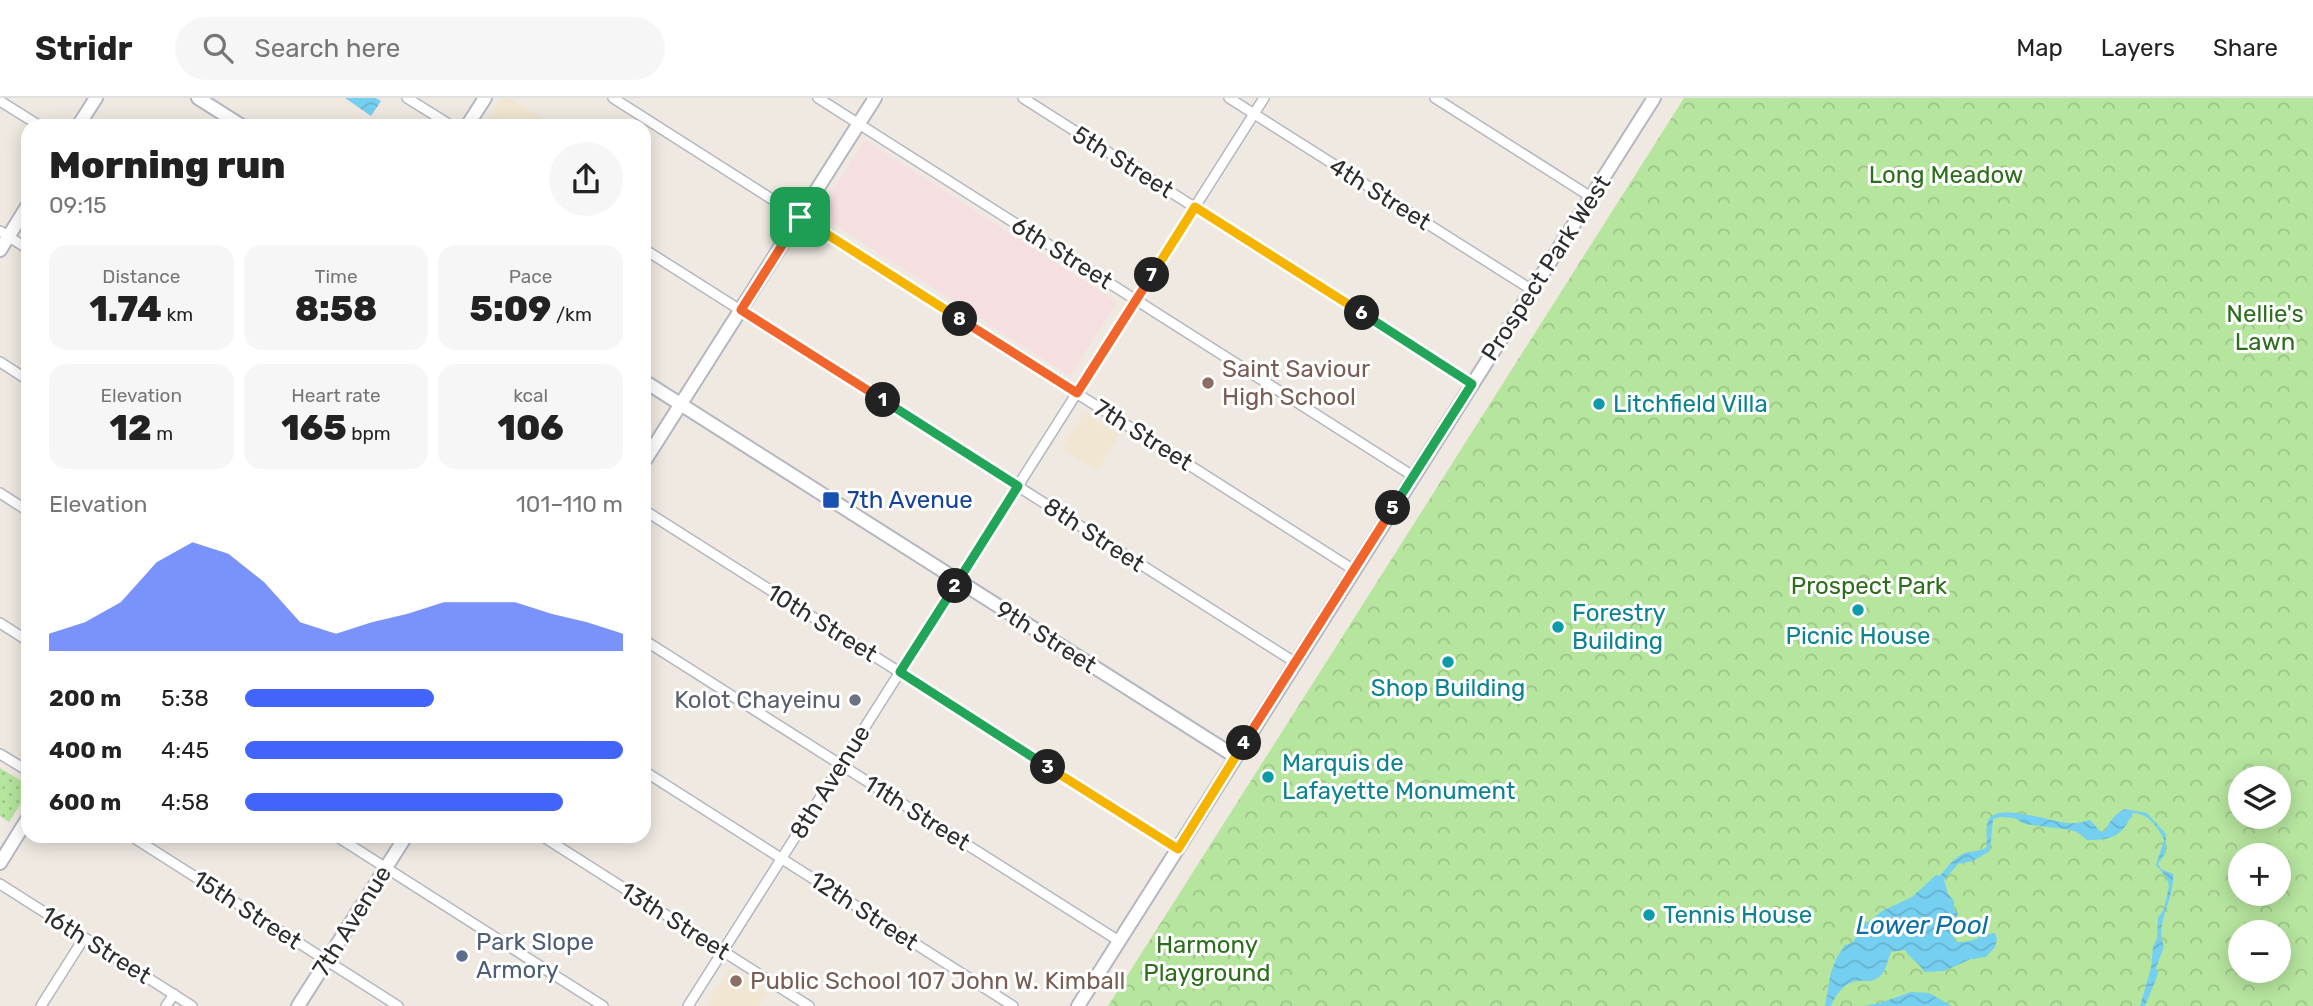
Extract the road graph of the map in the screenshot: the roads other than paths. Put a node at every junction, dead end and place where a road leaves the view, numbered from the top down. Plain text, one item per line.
1 (96, 98) edge
2 (198, 98) edge
3 (407, 98) edge
4 (485, 98) edge
5 (612, 98) edge
6 (818, 98) edge
7 (875, 98) edge
8 (1023, 98) edge
9 (1229, 98) edge
10 (1264, 98) edge
11 (1435, 98) edge
12 (1649, 100) edge
13 (0, 101) edge
14 (1254, 114) junction
15 (29, 119) edge
16 (82, 119) edge
17 (231, 119) edge
18 (441, 119) edge
19 (472, 119) edge
20 (645, 119) edge
21 (651, 123) edge
22 (859, 124) junction
23 (1591, 197) junction
24 (1195, 207) junction
25 (21, 213) edge
26 (800, 217) junction
27 (4, 234) edge
28 (21, 245) edge
29 (0, 250) edge
30 (651, 252) edge
31 (1532, 290) junction
32 (1136, 300) junction
33 (741, 310) junction
34 (0, 362) edge
35 (21, 376) edge
36 (1472, 384) junction
37 (651, 386) edge
38 (1077, 393) junction
39 (681, 405) junction
40 (651, 451) edge
41 (1413, 476) junction
42 (1018, 486) junction
43 (0, 493) edge
44 (21, 506) edge
45 (651, 514) edge
46 (1354, 569) junction
47 (958, 580) junction
48 (0, 623) edge
49 (21, 636) edge
50 (651, 644) edge
51 (1296, 663) junction
52 (900, 672) junction
53 (0, 754) edge
54 (1236, 757) junction
55 (841, 765) junction
56 (21, 767) edge
57 (651, 775) edge
58 (21, 829) edge
59 (142, 843) edge
60 (347, 843) edge
61 (402, 843) edge
62 (553, 843) edge
63 (1178, 849) junction
64 (782, 858) junction
65 (0, 863) edge
66 (386, 868) junction
67 (0, 884) edge
68 (84, 937) junction
69 (1119, 941) junction
70 (723, 951) junction
71 (327, 961) junction
72 (174, 994) junction
73 (41, 1006) edge
74 (166, 1006) edge
75 (192, 1006) edge
76 (298, 1006) edge
77 (398, 1006) edge
78 (603, 1006) edge
79 (688, 1006) edge
80 (809, 1006) edge
81 (1013, 1006) edge
82 (1078, 1006) edge

1 - 16 street
2 - 17 street
3 - 18 street
4 - 19 street
5 - 20 street, 7th Street
6 - 22 street, 6th Street
7 - 22 street
8 - 24 street, 5th Street
9 - 14 street, 4th Street
10 - 14 street, 8th Avenue
11 - 23 street
12 - 23 street, Prospect Park West
13 - 15 street
14 - 24 street, 8th Avenue
14 - 31 street, 4th Street
21 - 26 street, 7th Street
22 - 26 street
22 - 32 street, 6th Street
23 - 31 street, Prospect Park West
24 - 32 street, 8th Avenue
24 - 36 street, 5th Street
25 - 27 street
26 - 33 street
26 - 38 street, 7th Street
27 - 28 street
27 - 29 street
30 - 33 street, 8th Street
31 - 36 street, Prospect Park West
32 - 38 street, 8th Avenue
32 - 41 street, 6th Street
33 - 39 street
33 - 42 street, 8th Street
34 - 35 street
36 - 41 street, Prospect Park West
37 - 39 street, 9th Street
38 - 42 street, 8th Avenue
38 - 46 street, 7th Street
39 - 40 street
39 - 47 street, 9th Street
41 - 46 street, Prospect Park West
42 - 47 street, 8th Avenue
42 - 51 street, 8th Street
43 - 44 street
45 - 52 street, 10th Street
46 - 51 street, Prospect Park West
47 - 52 street, 8th Avenue
47 - 54 street, 9th Street
48 - 49 street
50 - 55 street, 11th Street
51 - 54 street, Prospect Park West
52 - 55 street, 8th Avenue
52 - 63 street, 10th Street
53 - 56 street
54 - 63 street, Prospect Park West
55 - 64 street, 8th Avenue
55 - 69 street, 11th Street
57 - 64 street, 12th Street
58 - 65 street
59 - 71 street, 15th Street
60 - 66 street
61 - 66 street, 7th Avenue
62 - 70 street, 13th Street
63 - 69 street, Prospect Park West
64 - 70 street, 8th Avenue
64 - 81 street, 12th Street
66 - 71 street, 7th Avenue
66 - 78 street
67 - 68 street, 16th Street
68 - 72 street, 16th Street
68 - 73 street
69 - 82 street, Prospect Park West
70 - 79 street, 8th Avenue
70 - 80 street, 13th Street
71 - 76 street, 7th Avenue
71 - 77 street, 15th Street
72 - 74 street
72 - 75 street, 16th Street

